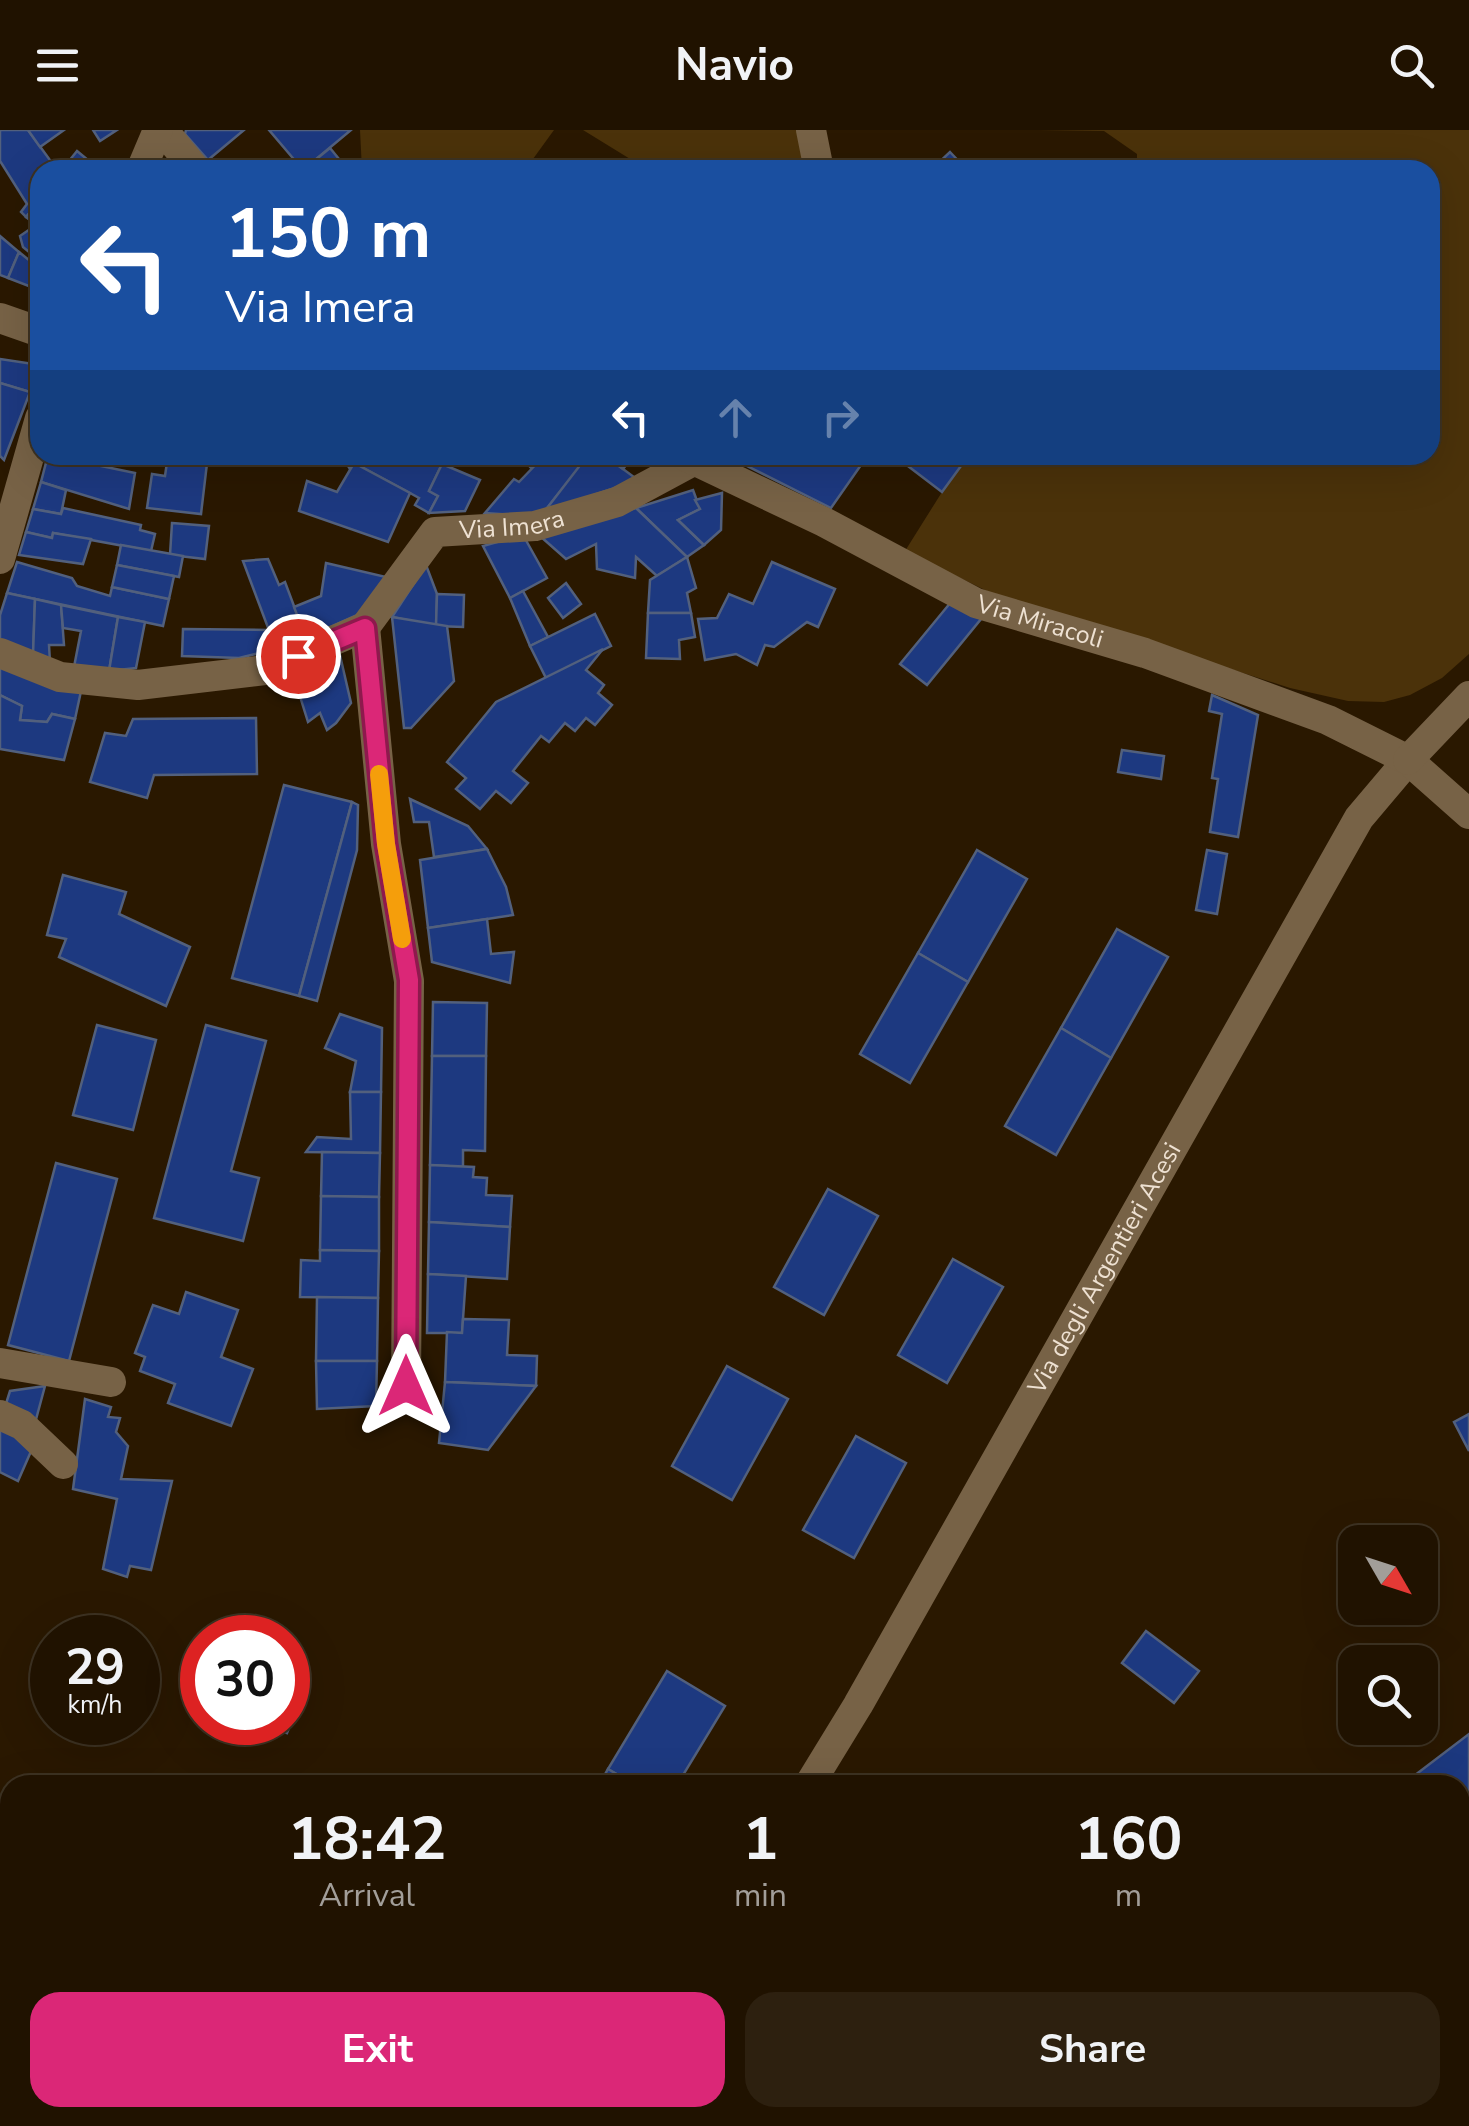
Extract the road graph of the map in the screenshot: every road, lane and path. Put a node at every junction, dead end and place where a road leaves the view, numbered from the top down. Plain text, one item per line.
1 (160, 130) edge
2 (812, 130) edge
3 (146, 160) edge
4 (187, 160) edge
5 (815, 160) edge
6 (0, 318) edge
7 (30, 328) edge
8 (30, 453) edge
9 (677, 465) edge
10 (703, 465) edge
11 (0, 559) edge
12 (365, 628) junction
13 (0, 653) edge
14 (1469, 696) edge
15 (1408, 760) junction
16 (1469, 814) edge
17 (0, 1363) edge
18 (111, 1382) dead end
19 (406, 1386) dead end
20 (0, 1416) edge
21 (63, 1464) dead end
22 (816, 1775) edge

1 - 3 street
1 - 4 street
2 - 5 street
6 - 7 street
8 - 11 street
9 - 12 street, Via Imera
10 - 15 street, Via Miracoli
12 - 13 street
12 - 19 street
14 - 15 street, Via degli Argentieri Acesi
15 - 16 street, Via Miracoli
15 - 22 street, Via degli Argentieri Acesi
17 - 18 street
20 - 21 street

